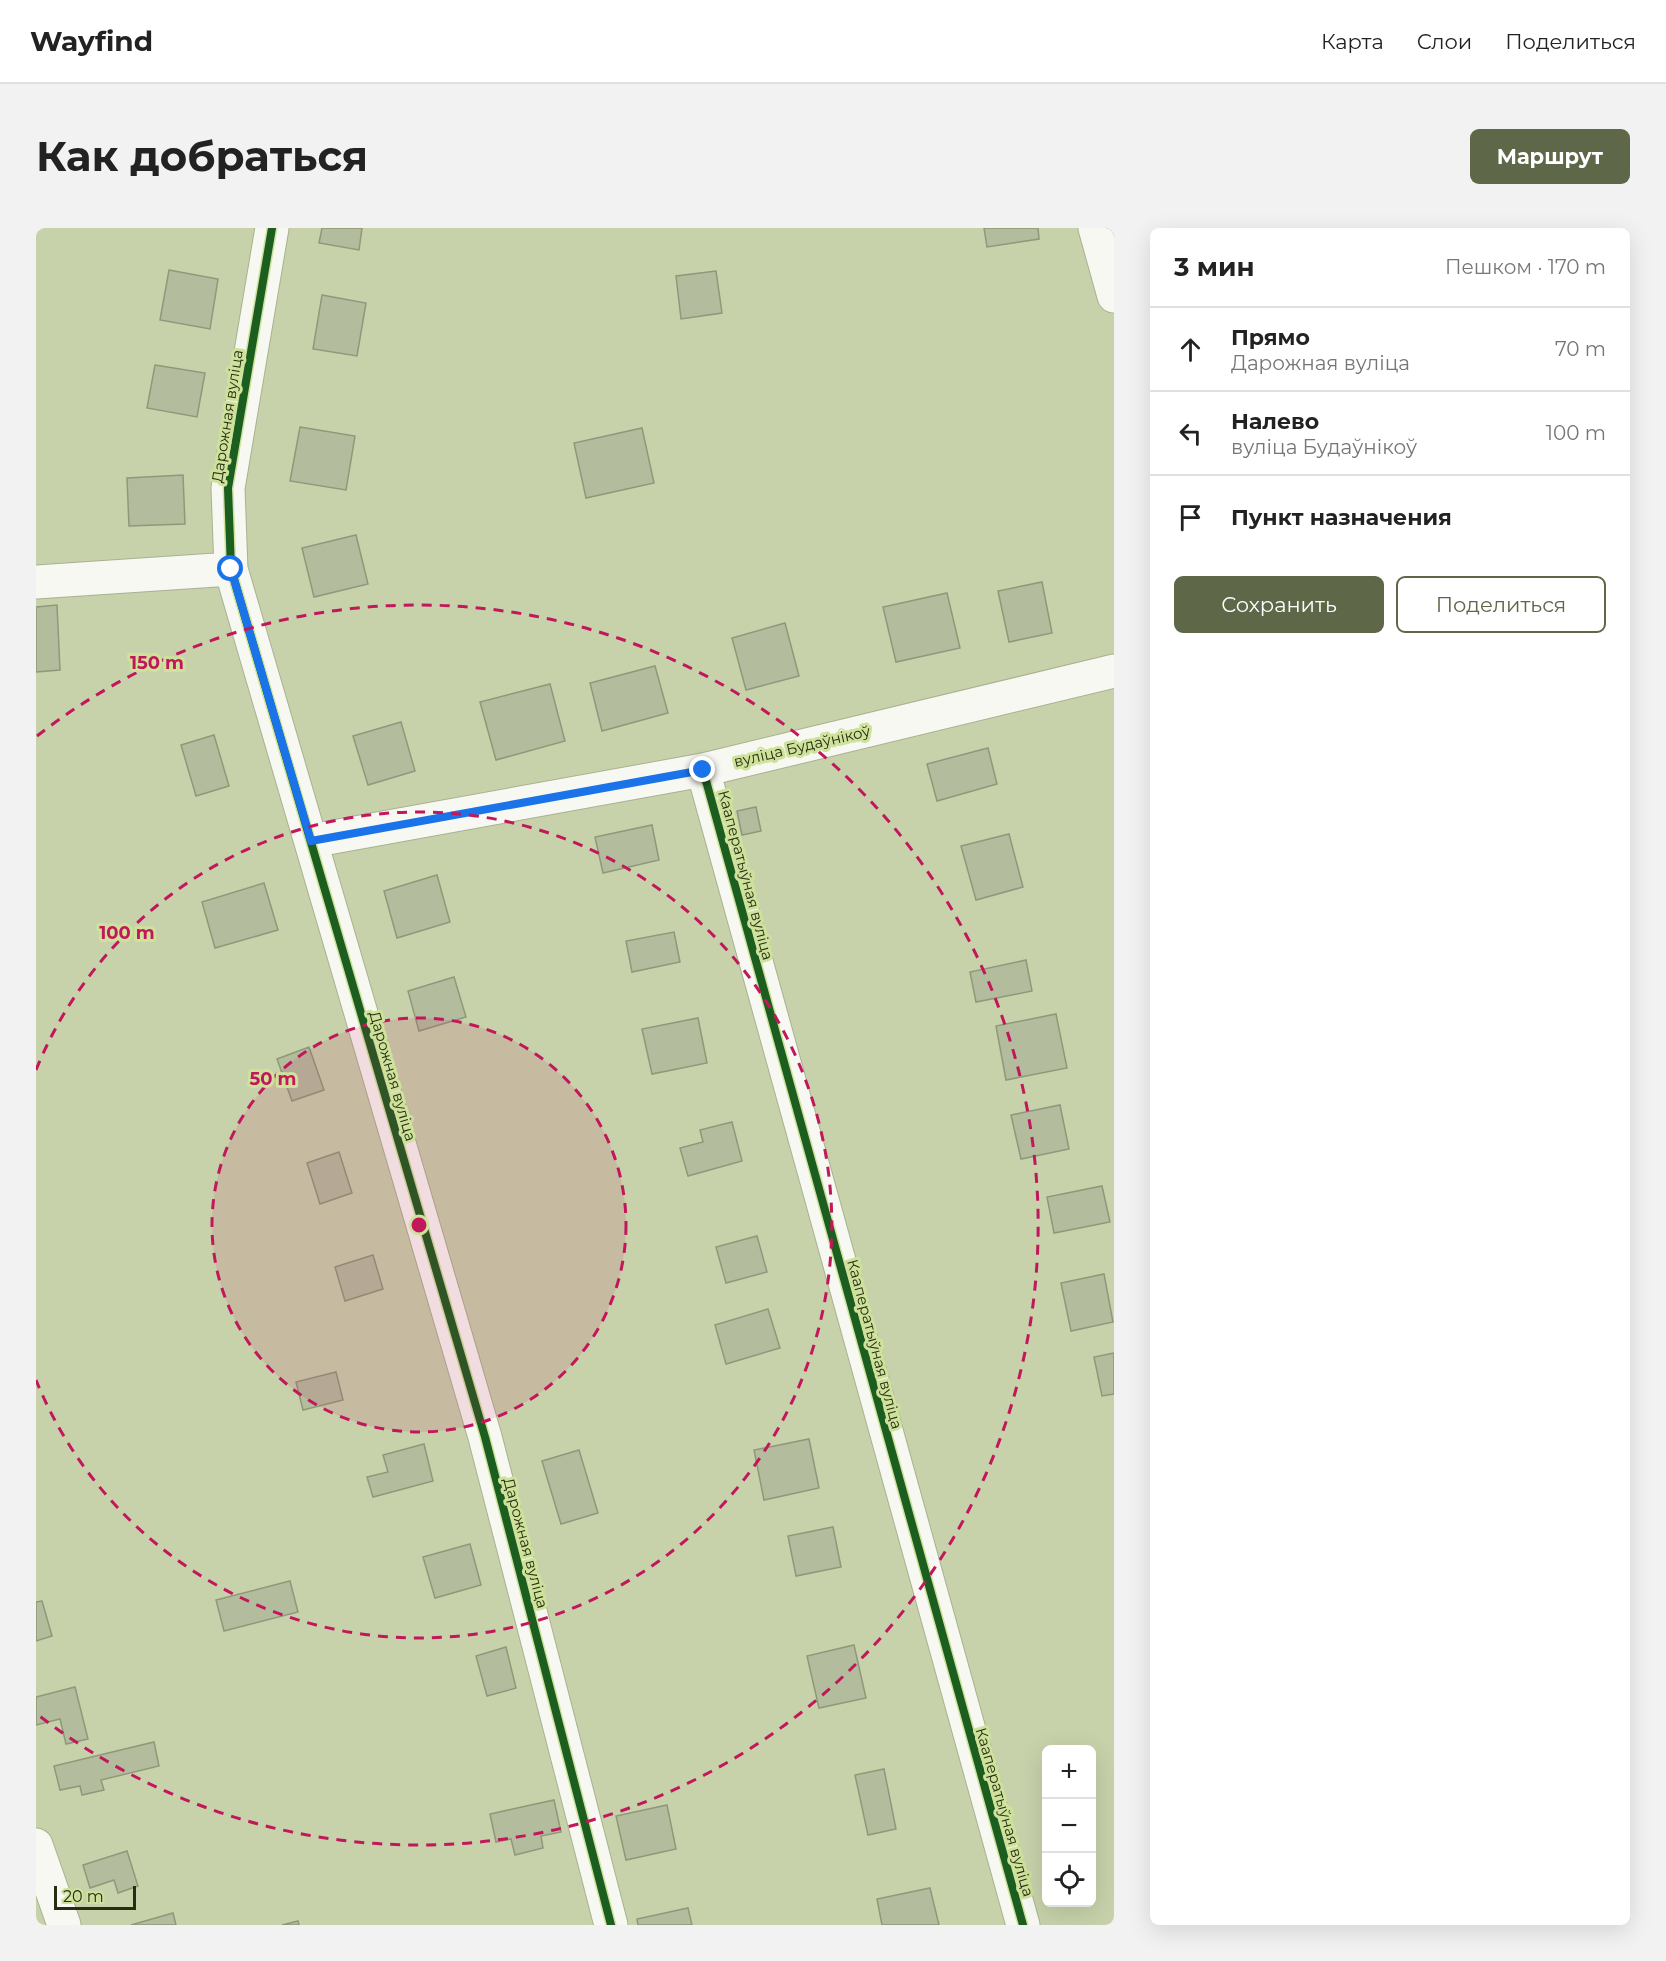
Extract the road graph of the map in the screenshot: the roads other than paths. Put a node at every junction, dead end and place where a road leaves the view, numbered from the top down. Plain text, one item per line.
1 (272, 228) edge
2 (1095, 228) edge
3 (1114, 296) edge
4 (231, 569) junction
5 (36, 582) edge
6 (1114, 671) edge
7 (703, 770) junction
8 (311, 841) junction
9 (36, 1845) edge
10 (64, 1925) edge
11 (611, 1925) edge
12 (1023, 1925) edge

1 - 4 street, Дарожная вуліца
2 - 3 street
4 - 5 street
4 - 8 street, Дарожная вуліца
6 - 7 street, вуліца Будаўнікоў
7 - 8 street, вуліца Будаўнікоў
7 - 12 street, Кааператыўная вуліца
8 - 11 street, Дарожная вуліца
9 - 10 street

